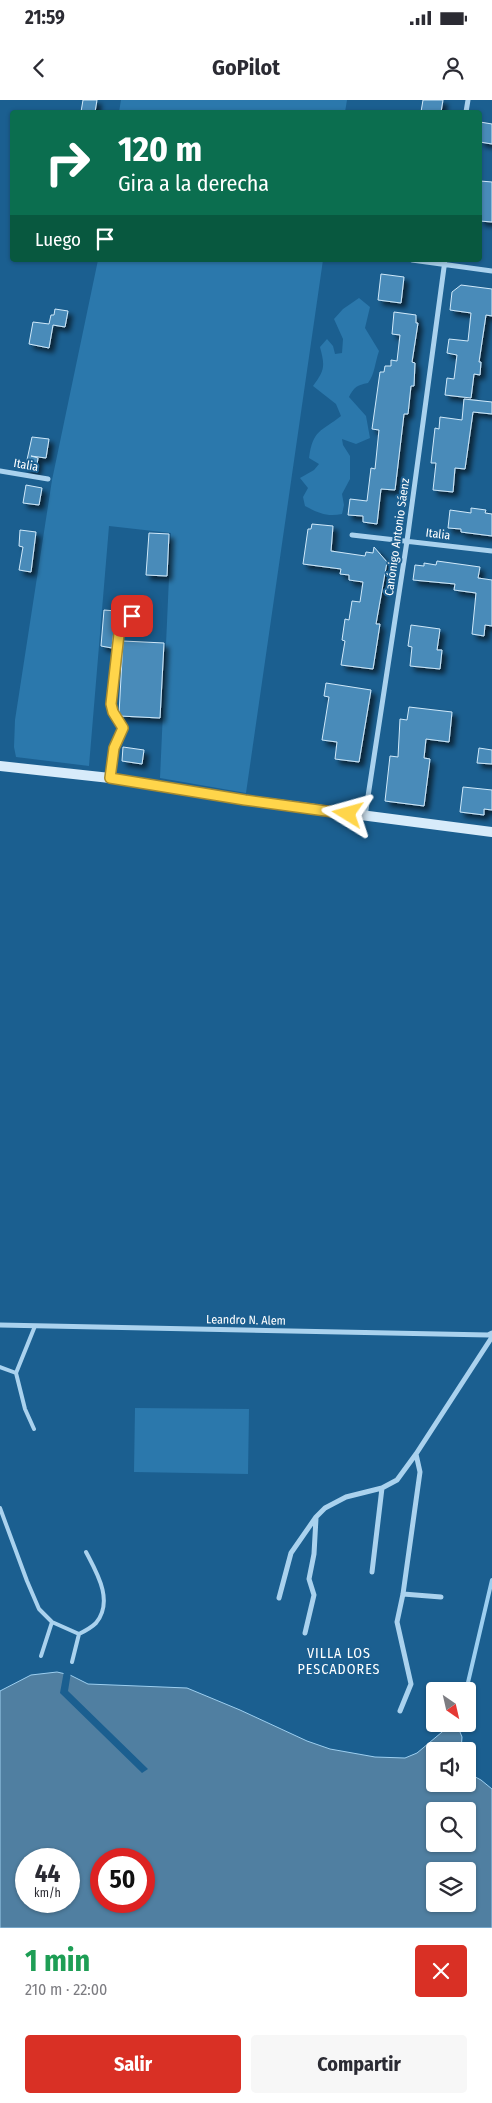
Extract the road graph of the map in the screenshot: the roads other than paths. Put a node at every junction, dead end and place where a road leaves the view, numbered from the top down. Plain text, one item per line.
1 (445, 262) edge
2 (492, 271) edge
3 (0, 471) edge
4 (48, 479) dead end
5 (352, 535) dead end
6 (407, 541) junction
7 (492, 551) edge
8 (132, 616) dead end
9 (0, 766) edge
10 (110, 778) junction
11 (365, 816) junction
12 (492, 832) edge
13 (0, 1325) edge
14 (35, 1326) junction
15 (492, 1335) edge
16 (0, 1367) edge
17 (16, 1373) junction
18 (34, 1429) dead end
19 (416, 1454) junction
20 (382, 1488) junction
21 (0, 1508) edge
22 (316, 1518) junction
23 (86, 1552) dead end
24 (372, 1572) dead end
25 (402, 1594) junction
26 (441, 1597) dead end
27 (279, 1598) dead end
28 (52, 1622) junction
29 (304, 1633) dead end
30 (79, 1634) junction
31 (41, 1656) dead end
32 (72, 1662) dead end
33 (400, 1711) dead end

1 - 2 street
1 - 6 street, Canónigo Antonio Sáenz
3 - 4 street, Italia
5 - 6 street, Italia
6 - 7 street, Italia
6 - 11 street, Canónigo Antonio Sáenz
8 - 10 lane
9 - 10 main road
10 - 11 main road
11 - 12 main road
13 - 14 street, Leandro N. Alem
14 - 15 street, Leandro N. Alem
14 - 17 lane
15 - 19 street
16 - 17 lane
17 - 18 lane
19 - 20 street
19 - 25 street
20 - 22 street
20 - 24 street
21 - 28 lane
22 - 27 street
22 - 29 street
23 - 30 lane
25 - 26 street
25 - 33 street
28 - 30 lane
28 - 31 lane
30 - 32 lane

